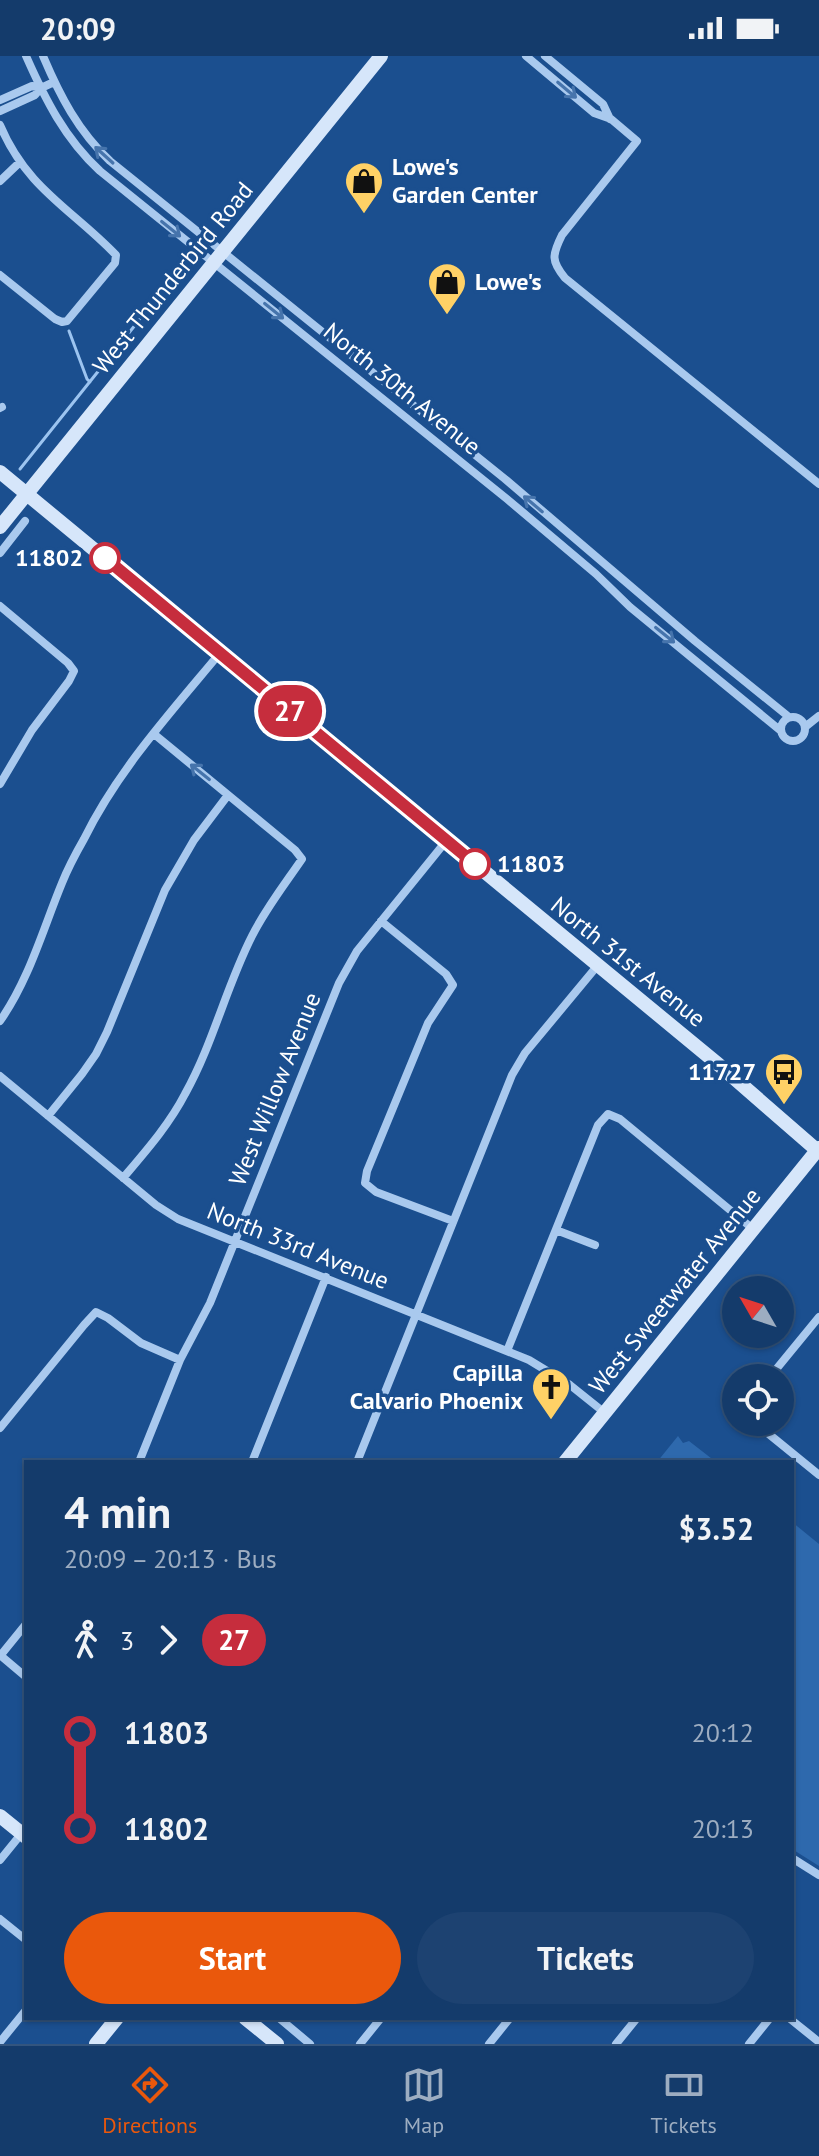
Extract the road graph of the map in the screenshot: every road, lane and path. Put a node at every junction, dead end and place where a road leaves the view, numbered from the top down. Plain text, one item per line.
1 (26, 56) edge
2 (43, 56) edge
3 (381, 56) edge
4 (526, 56) edge
5 (545, 56) edge
6 (54, 82) junction
7 (41, 88) junction
8 (0, 100) edge
9 (0, 111) edge
10 (611, 119) junction
11 (0, 125) edge
12 (20, 162) junction
13 (0, 181) edge
14 (218, 257) junction
15 (0, 275) edge
16 (0, 472) edge
17 (819, 484) edge
18 (27, 493) junction
19 (25, 521) dead end
20 (0, 527) edge
21 (0, 553) edge
22 (0, 606) edge
23 (220, 653) junction
24 (819, 716) edge
25 (789, 717) junction
26 (805, 727) junction
27 (781, 731) junction
28 (154, 734) junction
29 (0, 784) edge
30 (228, 795) junction
31 (447, 840) junction
32 (381, 921) junction
33 (598, 965) junction
34 (0, 1021) edge
35 (0, 1076) edge
36 (48, 1116) junction
37 (818, 1150) edge
38 (123, 1178) junction
39 (453, 1221) junction
40 (753, 1229) junction
41 (556, 1230) junction
42 (235, 1242) junction
43 (595, 1245) dead end
44 (326, 1277) junction
45 (416, 1315) junction
46 (819, 1317) edge
47 (507, 1351) junction
48 (180, 1360) junction
49 (780, 1364) edge
50 (605, 1413) junction
51 (0, 1428) edge
52 (771, 1436) edge
53 (140, 1460) edge
54 (253, 1460) edge
55 (358, 1460) edge
56 (567, 1460) edge
57 (819, 1475) edge
58 (24, 1626) edge
59 (0, 1656) edge
60 (24, 1675) edge
61 (0, 1816) edge
62 (24, 1833) edge
63 (794, 1859) edge
64 (0, 1860) edge
65 (819, 1875) edge
66 (0, 1919) edge
67 (24, 1938) edge
68 (24, 2012) edge
69 (115, 2020) edge
70 (247, 2020) edge
71 (281, 2020) edge
72 (379, 2020) edge
73 (508, 2020) edge
74 (635, 2020) edge
75 (768, 2020) edge
76 (792, 2020) edge
77 (0, 2042) edge
78 (819, 2042) edge
79 (96, 2044) edge
80 (277, 2044) edge
81 (310, 2044) edge
82 (360, 2044) edge
83 (489, 2044) edge
84 (616, 2044) edge
85 (749, 2044) edge

1 - 7 street, North 30th Avenue
2 - 6 street, North 30th Avenue
3 - 14 street, West Thunderbird Road
4 -> 10 street
5 - 10 street
6 - 7 street
14 -> 6 street, North 30th Avenue
7 - 8 street
7 - 9 street
7 -> 14 street, North 30th Avenue
10 - 17 street
11 - 12 street
12 - 13 street
12 - 15 street
14 - 18 street, West Thunderbird Road
25 -> 14 street, North 30th Avenue
14 -> 27 street, North 30th Avenue
16 - 18 street, North 31st Avenue
18 - 20 street, West Thunderbird Road
18 - 23 street, North 31st Avenue
19 - 21 street
22 - 29 street
23 - 28 street
23 - 31 street, North 31st Avenue
24 - 26 street
25 - 26 street, North 30th Avenue
25 - 27 street
26 - 27 street
30 -> 28 street
28 - 34 street
30 - 36 street
30 - 38 street
31 - 32 street, West Willow Avenue
31 - 33 street, North 31st Avenue
32 - 39 street
32 - 42 street, West Willow Avenue
33 - 37 street, North 31st Avenue
33 - 39 street
35 - 36 street, North 33rd Avenue
36 - 38 street, North 33rd Avenue
37 - 40 street, West Sweetwater Avenue
38 - 42 street, North 33rd Avenue
39 - 45 street
40 - 41 street
40 - 50 street, West Sweetwater Avenue
41 - 43 street
41 - 47 street
42 - 44 street, North 33rd Avenue
42 - 48 street, West Willow Avenue
44 - 45 street, North 33rd Avenue
44 - 54 street
45 - 47 street, North 33rd Avenue
45 - 55 street
46 - 49 street
47 - 50 street, North 33rd Avenue
48 - 51 street
48 - 53 street, West Willow Avenue
50 - 56 street, West Sweetwater Avenue
52 - 57 street
58 - 59 street
59 - 60 street
61 - 62 street
62 - 64 street
63 - 65 street
66 - 67 street
68 - 77 street
69 - 79 street
70 - 80 street
71 - 81 street
72 - 82 street
73 - 83 street
74 - 84 street
75 - 85 street
76 - 78 street

